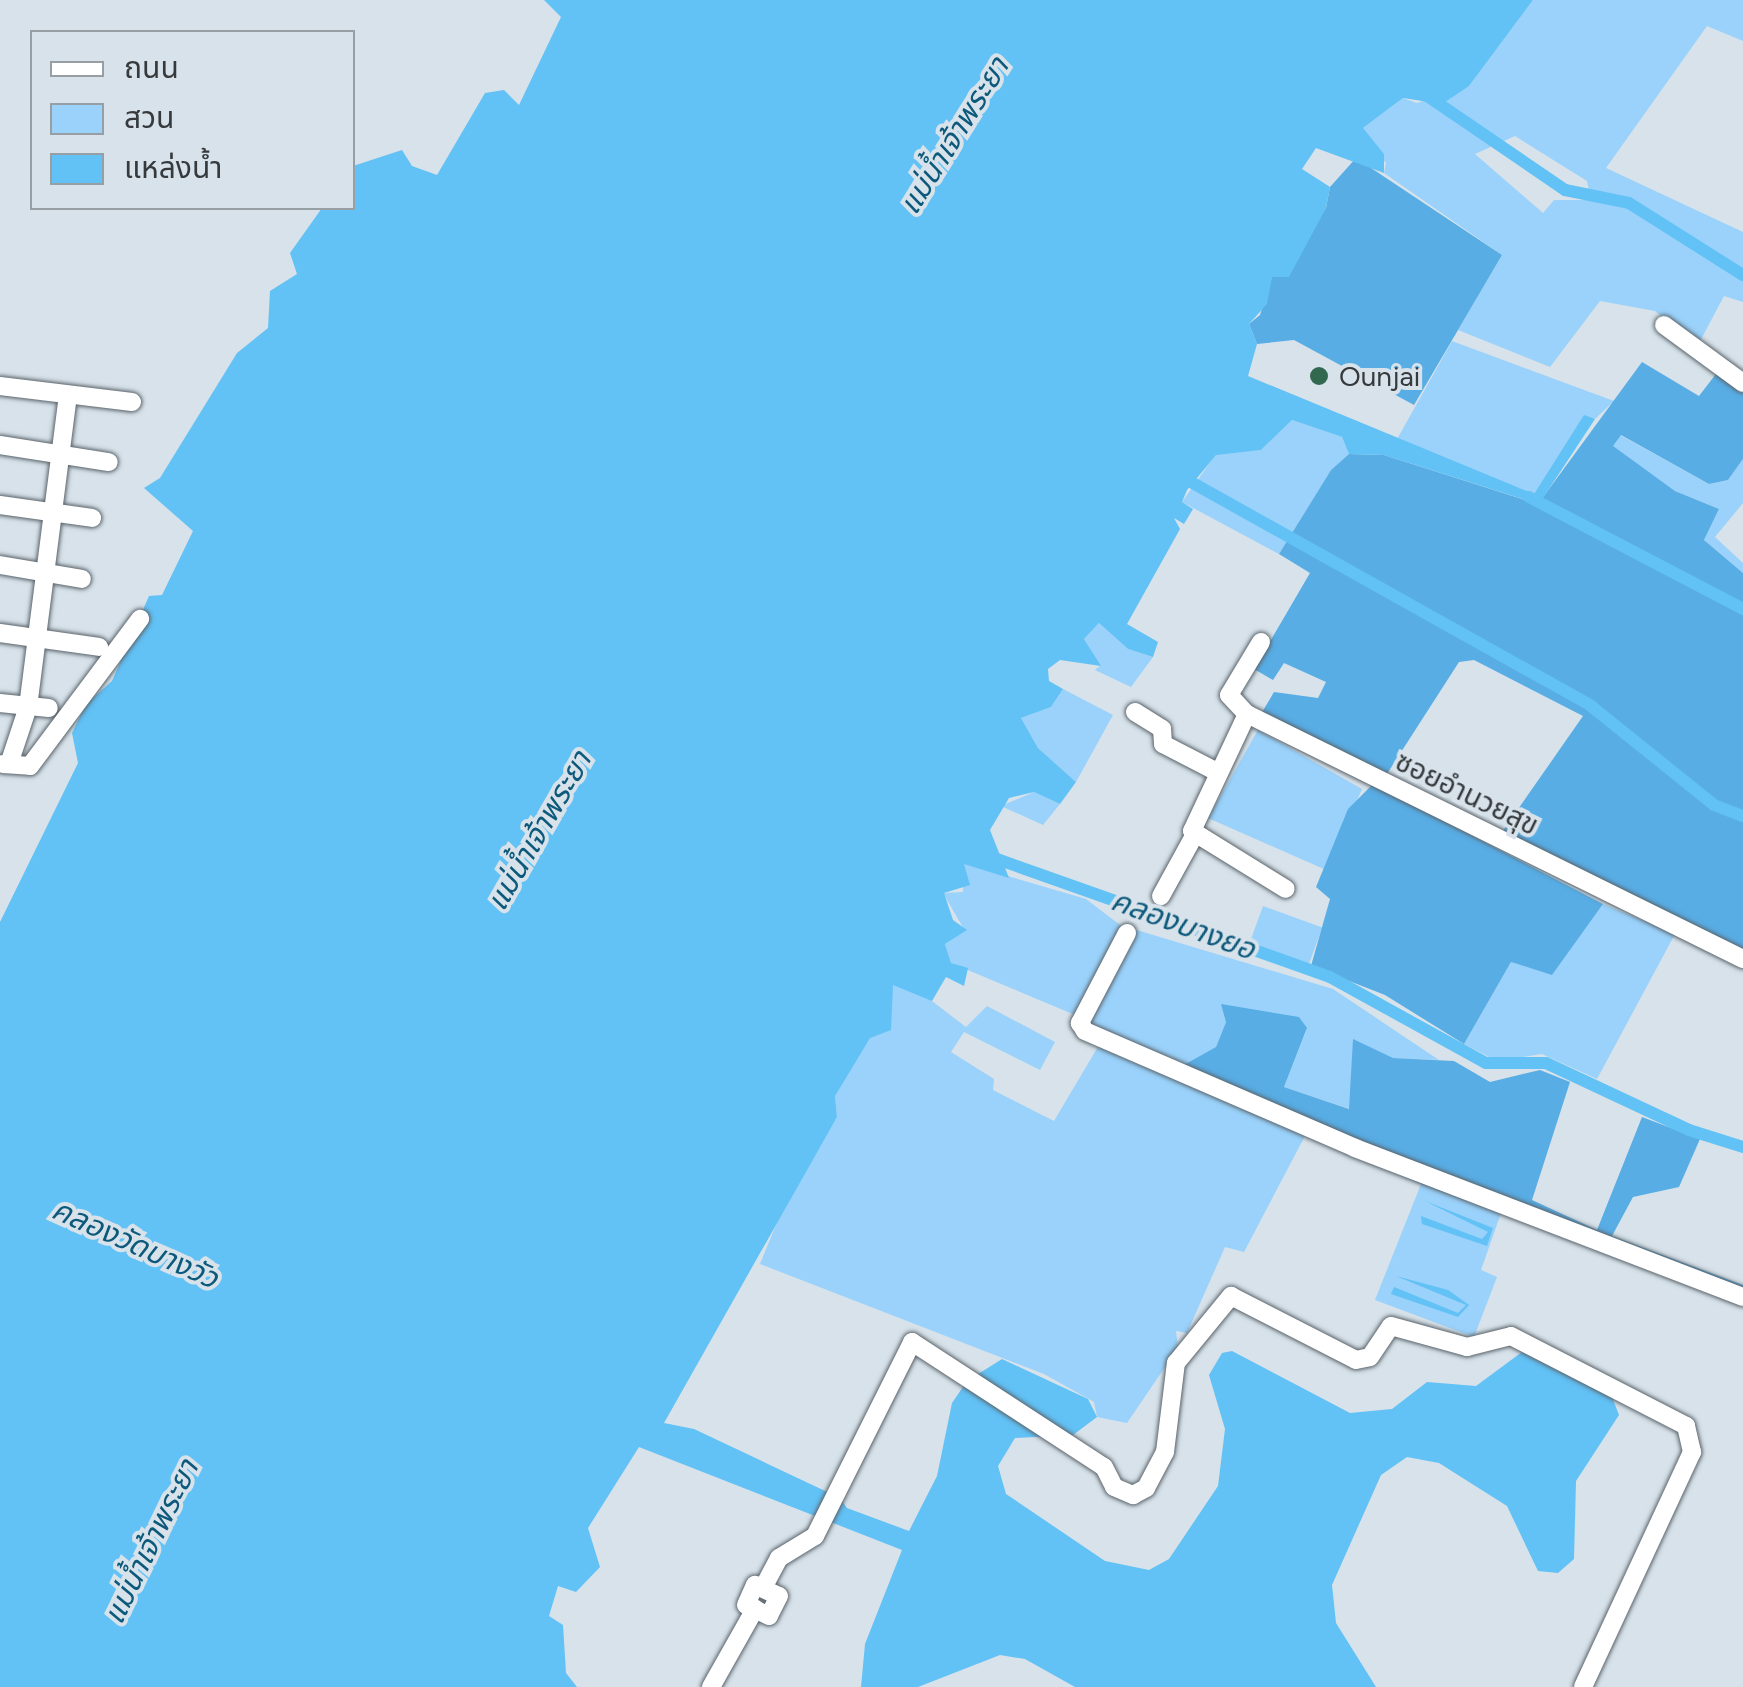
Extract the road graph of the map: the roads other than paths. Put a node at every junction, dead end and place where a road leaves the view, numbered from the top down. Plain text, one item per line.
1 (1664, 325) dead end
2 (1743, 382) edge
3 (0, 386) edge
4 (68, 396) junction
5 (132, 402) dead end
6 (0, 445) edge
7 (60, 455) junction
8 (109, 462) dead end
9 (0, 504) edge
10 (53, 513) junction
11 (92, 518) dead end
12 (0, 565) edge
13 (46, 572) junction
14 (82, 578) dead end
15 (140, 619) dead end
16 (0, 633) edge
17 (37, 640) junction
18 (1261, 642) dead end
19 (99, 647) dead end
20 (0, 703) edge
21 (28, 706) junction
22 (48, 708) dead end
23 (1135, 712) dead end
24 (1248, 714) junction
25 (5, 763) edge
26 (1217, 772) junction
27 (1194, 836) junction
28 (1286, 888) dead end
29 (1161, 896) dead end
30 (1126, 933) dead end
31 (1743, 960) edge
32 (1743, 1297) edge
33 (711, 1687) edge
34 (1582, 1687) edge

1 - 2 street
3 - 4 street
4 - 5 street
4 - 7 street
6 - 7 street
7 - 8 street
7 - 10 street
9 - 10 street
10 - 11 street
10 - 13 street
12 - 13 street
13 - 14 street
13 - 17 street
15 - 25 street
16 - 17 street
17 - 19 street
17 - 21 street
18 - 24 street
20 - 21 street
21 - 22 street
21 - 25 street
23 - 26 street
24 - 26 street
24 - 31 street, ซอยอำนวยสุข
26 - 27 street
27 - 28 street
27 - 29 street
30 - 32 street
33 - 34 street

